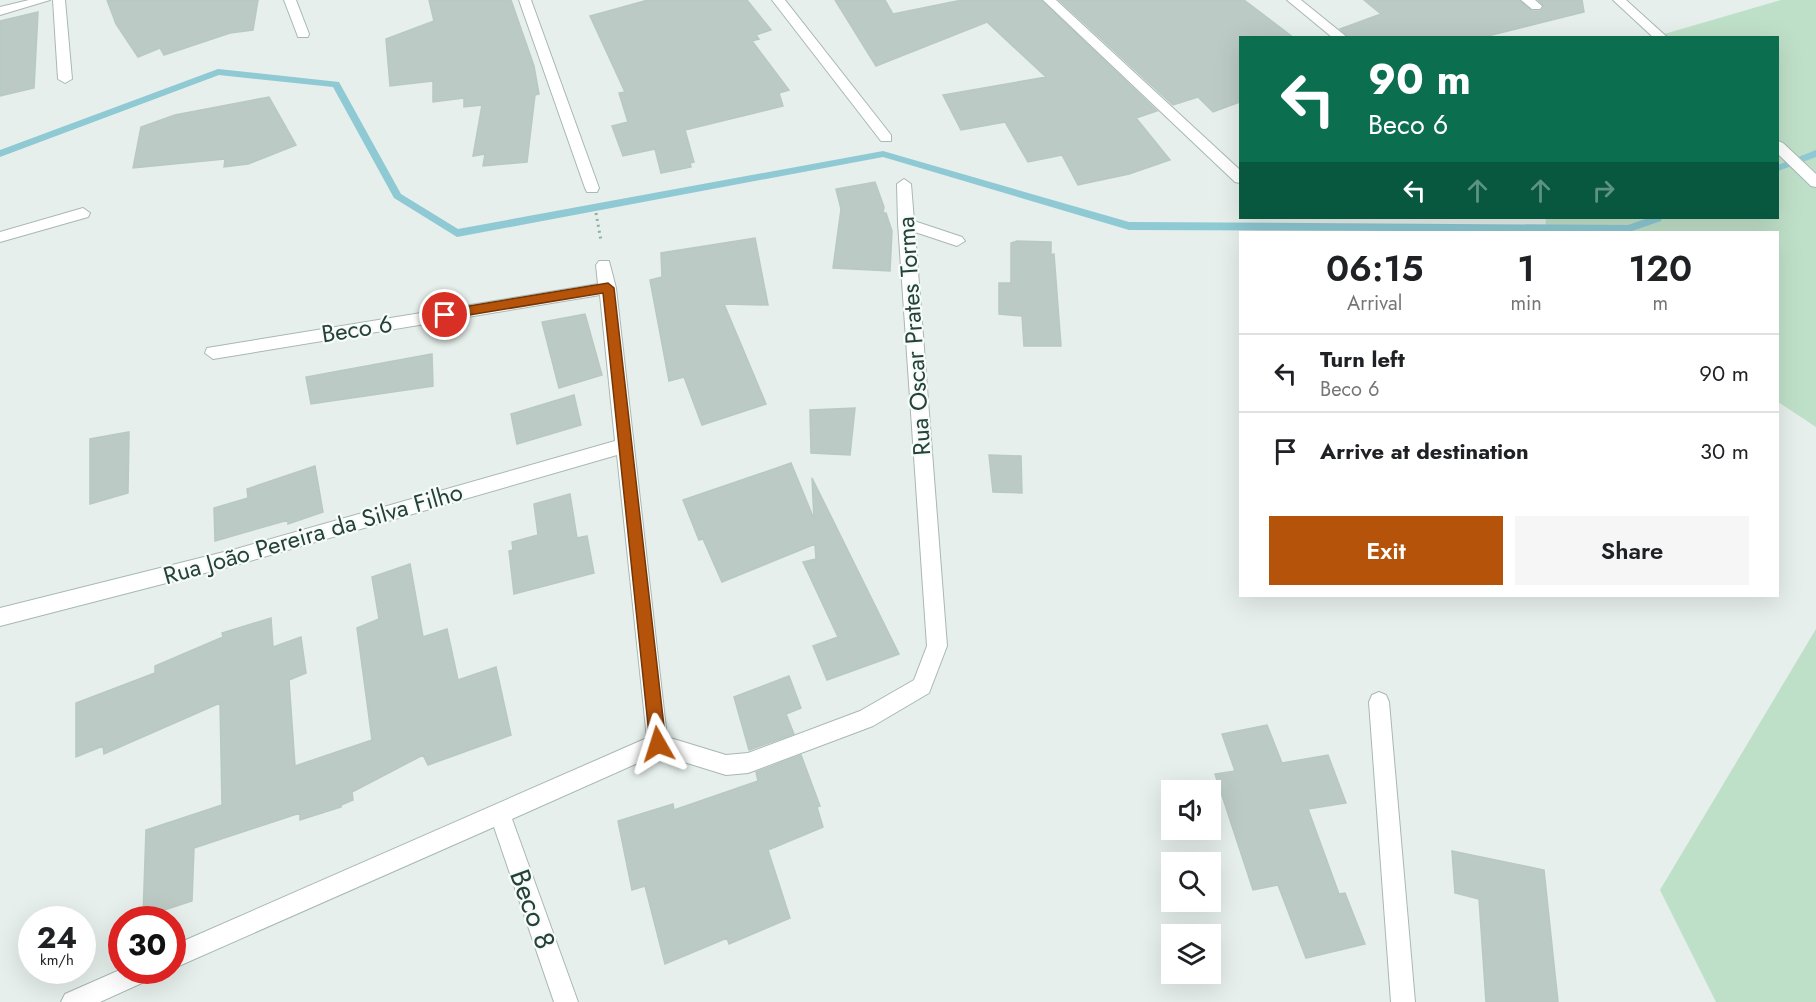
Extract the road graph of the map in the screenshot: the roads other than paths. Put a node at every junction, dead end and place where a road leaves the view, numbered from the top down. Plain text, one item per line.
1 (44, 0) edge
2 (59, 0) edge
3 (290, 0) edge
4 (525, 0) edge
5 (778, 0) edge
6 (1049, 0) edge
7 (1293, 0) edge
8 (1619, 0) edge
9 (0, 11) edge
10 (303, 34) dead end
11 (1339, 36) edge
12 (1660, 36) edge
13 (65, 79) dead end
14 (886, 138) dead end
15 (1779, 147) edge
16 (1239, 177) edge
17 (1816, 182) edge
18 (904, 184) dead end
19 (592, 188) road end
20 (83, 213) dead end
21 (905, 223) junction
22 (0, 237) edge
23 (957, 241) dead end
24 (604, 265) road end
25 (608, 288) junction
26 (213, 353) dead end
27 (625, 445) junction
28 (0, 617) edge
29 (1380, 702) dead end
30 (658, 744) junction
31 (500, 815) junction
32 (186, 952) edge
33 (114, 984) edge
34 (73, 1002) edge
35 (567, 1002) edge
36 (1403, 1002) edge

1 - 9 street
2 - 13 street
3 - 10 street
4 - 19 street
5 - 14 street
6 - 16 street
7 - 11 street
8 - 12 street
15 - 17 street
18 - 21 street, Rua Oscar Prates Torma
20 - 22 street
21 - 23 street
21 - 30 street, Rua Oscar Prates Torma
24 - 25 street
25 - 26 street, Beco 6
25 - 27 street
27 - 28 street, Rua João Pereira da Silva Filho
27 - 30 street
29 - 36 street
30 - 31 street
31 - 32 street
31 - 35 street, Beco 8
33 - 34 street

